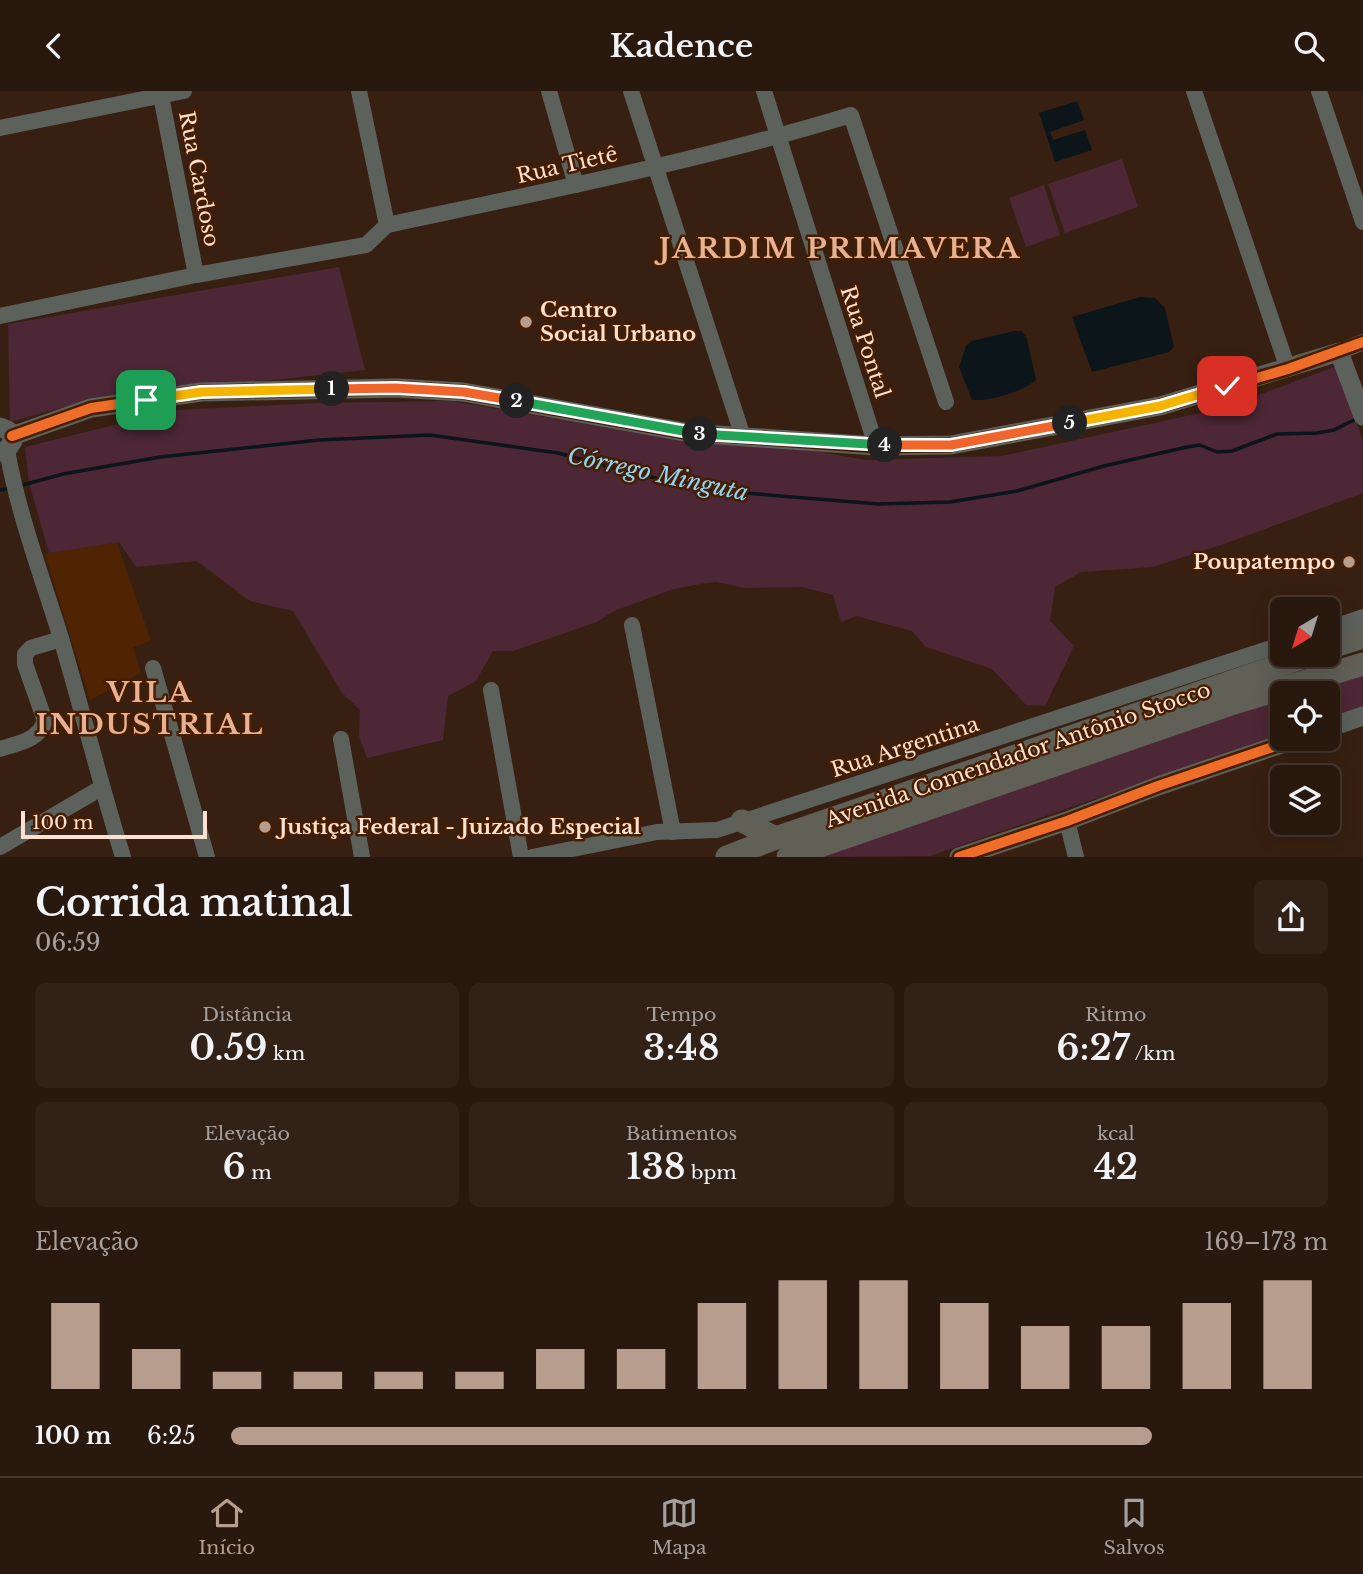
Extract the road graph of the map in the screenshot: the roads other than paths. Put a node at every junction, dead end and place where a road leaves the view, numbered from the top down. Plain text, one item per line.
1 (184, 91) edge
2 (359, 91) edge
3 (550, 91) edge
4 (631, 91) edge
5 (764, 91) edge
6 (1194, 91) edge
7 (1319, 91) edge
8 (161, 93) edge
9 (0, 128) edge
10 (777, 137) junction
11 (656, 166) junction
12 (576, 185) junction
13 (1363, 222) edge
14 (387, 225) junction
15 (196, 275) junction
16 (0, 316) edge
17 (1363, 342) edge
18 (1339, 352) junction
19 (1288, 369) junction
20 (946, 402) dead end
21 (1362, 412) edge
22 (743, 437) junction
23 (5, 441) edge
24 (876, 446) junction
25 (1363, 617) edge
26 (632, 625) dead end
27 (1340, 625) edge
28 (1363, 637) edge
29 (61, 639) junction
30 (1340, 644) edge
31 (1270, 648) edge
32 (1363, 664) edge
33 (1277, 667) edge
34 (153, 668) dead end
35 (491, 690) dead end
36 (1363, 716) edge
37 (1340, 723) edge
38 (341, 739) dead end
39 (1270, 748) edge
40 (0, 749) edge
41 (101, 788) junction
42 (742, 821) junction
43 (1068, 821) junction
44 (673, 832) junction
45 (0, 847) edge
46 (782, 847) edge
47 (124, 856) edge
48 (207, 856) edge
49 (362, 856) edge
50 (521, 856) edge
51 (532, 856) edge
52 (727, 856) edge
53 (959, 856) edge
54 (1076, 856) edge

1 - 8 street
2 - 14 street
3 - 12 street
4 - 11 street
5 - 10 street, Rua Pontal
6 - 19 street
7 - 13 street
8 - 9 street
8 - 15 street, Rua Cardoso
10 - 11 street, Rua Tietê
10 - 20 street, Rua Tietê
10 - 24 street, Rua Pontal
11 - 12 street, Rua Tietê
11 - 22 street
12 - 14 street, Rua Tietê
14 - 15 street, Rua Tietê
15 - 16 street, Rua Tietê
17 - 18 street
18 - 19 street
18 - 21 street
19 - 24 street
22 - 23 street
22 - 24 street
23 - 29 street
25 - 27 street
26 - 44 street
28 - 30 main road
29 - 40 street
29 - 41 street
31 - 42 street, Rua Argentina
32 - 46 main road, Avenida Comendador Antônio Stocco
33 - 46 main road, Avenida Comendador Antônio Stocco
34 - 48 street
35 - 50 street
36 - 37 street
38 - 49 street
39 - 43 street
41 - 45 street
41 - 47 street
42 - 44 street, Rua Argentina
42 - 46 main road
43 - 53 street
43 - 54 street
44 - 51 street, Rua Argentina
46 - 52 main road, Avenida Comendador Antônio Stocco

